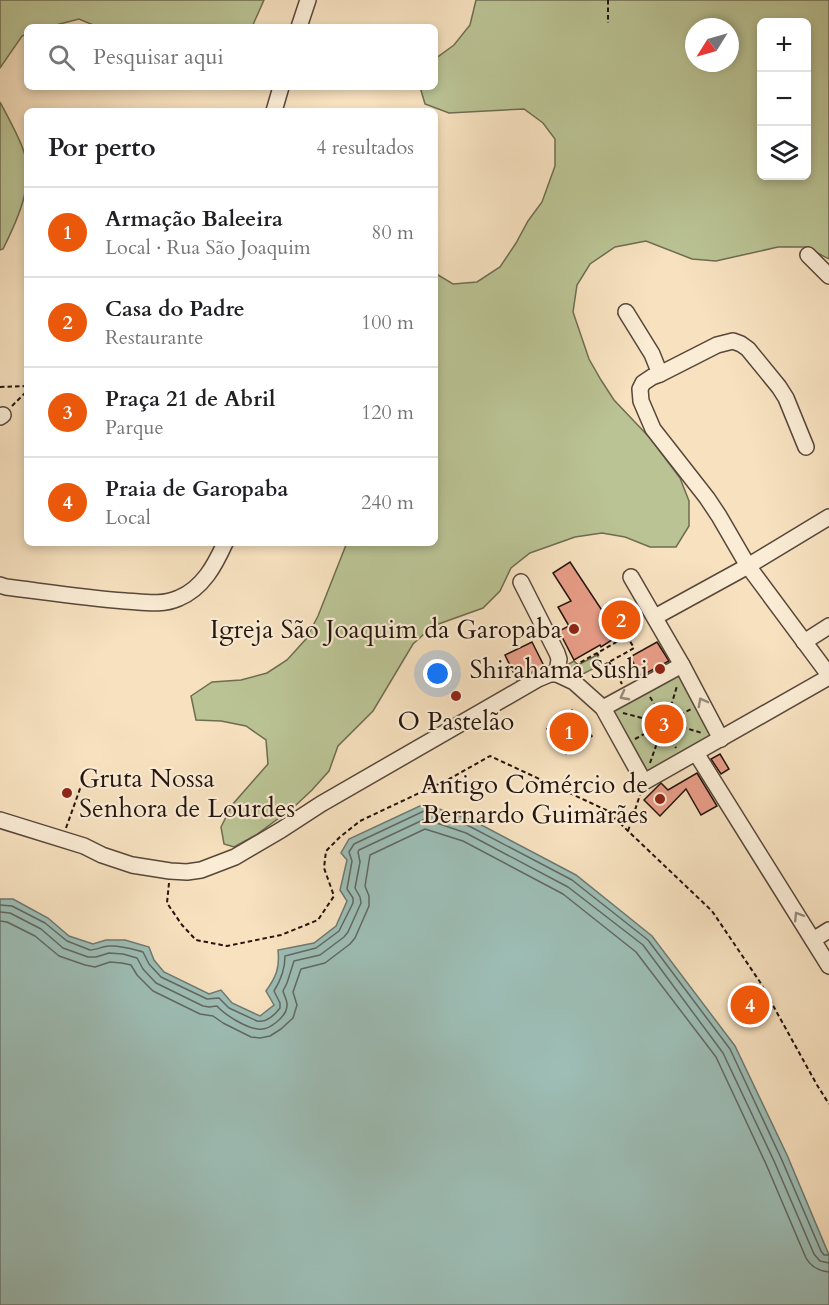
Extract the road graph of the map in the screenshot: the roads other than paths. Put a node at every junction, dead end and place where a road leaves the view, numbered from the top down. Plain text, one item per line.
1 (308, 0) edge
2 (300, 24) edge
3 (280, 90) edge
4 (275, 108) edge
5 (808, 255) dead end
6 (829, 276) edge
7 (626, 312) dead end
8 (660, 374) junction
9 (806, 447) dead end
10 (829, 517) edge
11 (224, 546) edge
12 (748, 566) junction
13 (631, 577) dead end
14 (521, 582) dead end
15 (0, 585) edge
16 (655, 617) junction
17 (829, 626) edge
18 (804, 642) junction
19 (682, 665) junction
20 (556, 674) junction
21 (829, 676) edge
22 (603, 708) junction
23 (721, 739) junction
24 (696, 753) junction
25 (0, 820) edge
26 (829, 930) edge
27 (813, 940) junction
28 (829, 966) edge

1 - 2 street
3 - 4 street
5 - 6 street
7 - 8 street
8 - 9 street
8 - 12 street
10 - 12 street
11 - 15 street
12 - 16 street
12 - 18 street
13 - 16 street
14 - 20 street
16 - 19 street
17 - 18 street
18 - 21 street
19 -> 22 street
23 -> 19 street
20 - 22 street
20 - 25 street
21 - 23 street
22 - 24 street
23 - 24 street
27 -> 24 street
26 - 27 street
27 - 28 street

